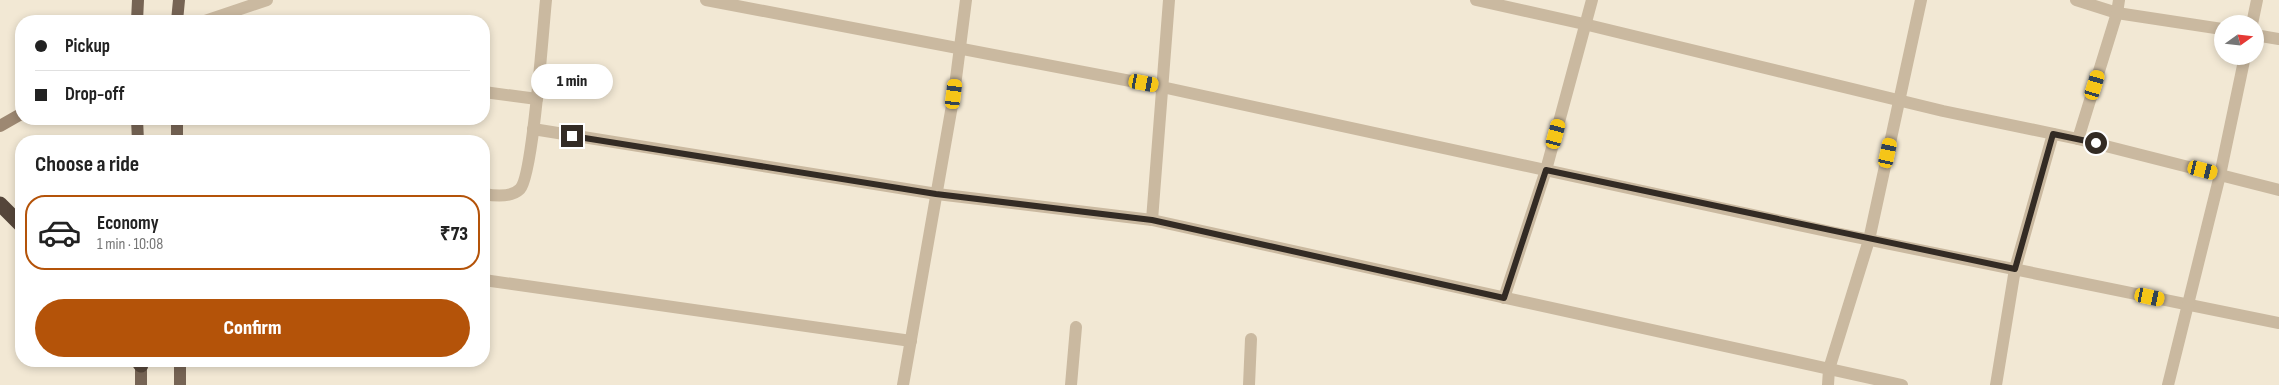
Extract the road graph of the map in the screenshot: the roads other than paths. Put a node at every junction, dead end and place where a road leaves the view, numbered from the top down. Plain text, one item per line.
1 (138, 0) edge
2 (178, 0) edge
3 (267, 0) edge
4 (546, 0) edge
5 (706, 0) edge
6 (966, 0) edge
7 (1169, 0) edge
8 (1476, 0) edge
9 (1592, 0) edge
10 (1921, 0) edge
11 (2076, 0) edge
12 (2119, 0) edge
13 (2257, 0) edge
14 (2117, 13) junction
15 (137, 15) edge
16 (178, 15) edge
17 (223, 15) edge
18 (2254, 15) edge
19 (1584, 24) junction
20 (2214, 29) edge
21 (2264, 36) edge
22 (2279, 39) edge
23 (960, 49) junction
24 (2244, 65) edge
25 (1162, 87) junction
26 (490, 93) edge
27 (537, 99) junction
28 (1899, 101) junction
29 (15, 117) edge
30 (0, 126) edge
31 (533, 130) junction
32 (2053, 134) junction
33 (2078, 139) junction
34 (1546, 170) junction
35 (2220, 175) junction
36 (2279, 190) edge
37 (936, 194) junction
38 (490, 195) edge
39 (0, 204) edge
40 (15, 218) edge
41 (1152, 220) junction
42 (1869, 240) junction
43 (2015, 269) junction
44 (490, 281) edge
45 (1504, 298) junction
46 (2188, 304) junction
47 (2279, 323) edge
48 (1076, 327) dead end
49 (1251, 339) dead end
50 (911, 340) junction
51 (140, 367) edge
52 (180, 367) edge
53 (1829, 369) junction
54 (141, 385) edge
55 (180, 385) edge
56 (903, 385) edge
57 (1070, 385) edge
58 (1249, 385) edge
59 (1828, 385) edge
60 (1902, 385) edge
61 (1996, 385) edge
62 (2168, 385) edge

1 - 15 main road
2 - 16 main road
3 - 17 street
4 - 27 street
5 - 23 street
6 - 23 street
7 - 25 street
8 - 19 street
9 - 19 street
10 - 28 street
11 - 14 street
12 - 14 street
13 - 18 street
14 - 20 street
14 - 33 street
19 - 28 street
19 - 34 street
21 - 22 street
23 - 25 street
23 - 37 street
24 - 35 street
25 - 34 street
25 - 41 street
26 - 27 street
27 - 31 street
28 - 32 street
28 - 42 street
29 - 30 street
31 - 37 street
31 - 38 street
32 - 33 street
32 - 43 street
33 - 35 street
34 - 42 street
34 - 45 street
35 - 36 street
35 - 46 street
37 - 41 street
37 - 50 street
39 - 40 highway
41 - 45 street
42 - 43 street
42 - 53 street
43 - 46 street
43 - 61 street
44 - 50 street
45 - 53 street
46 - 47 street
46 - 62 street
48 - 57 street
49 - 58 street
50 - 56 street
51 - 54 main road
52 - 55 main road
53 - 59 street
53 - 60 street

